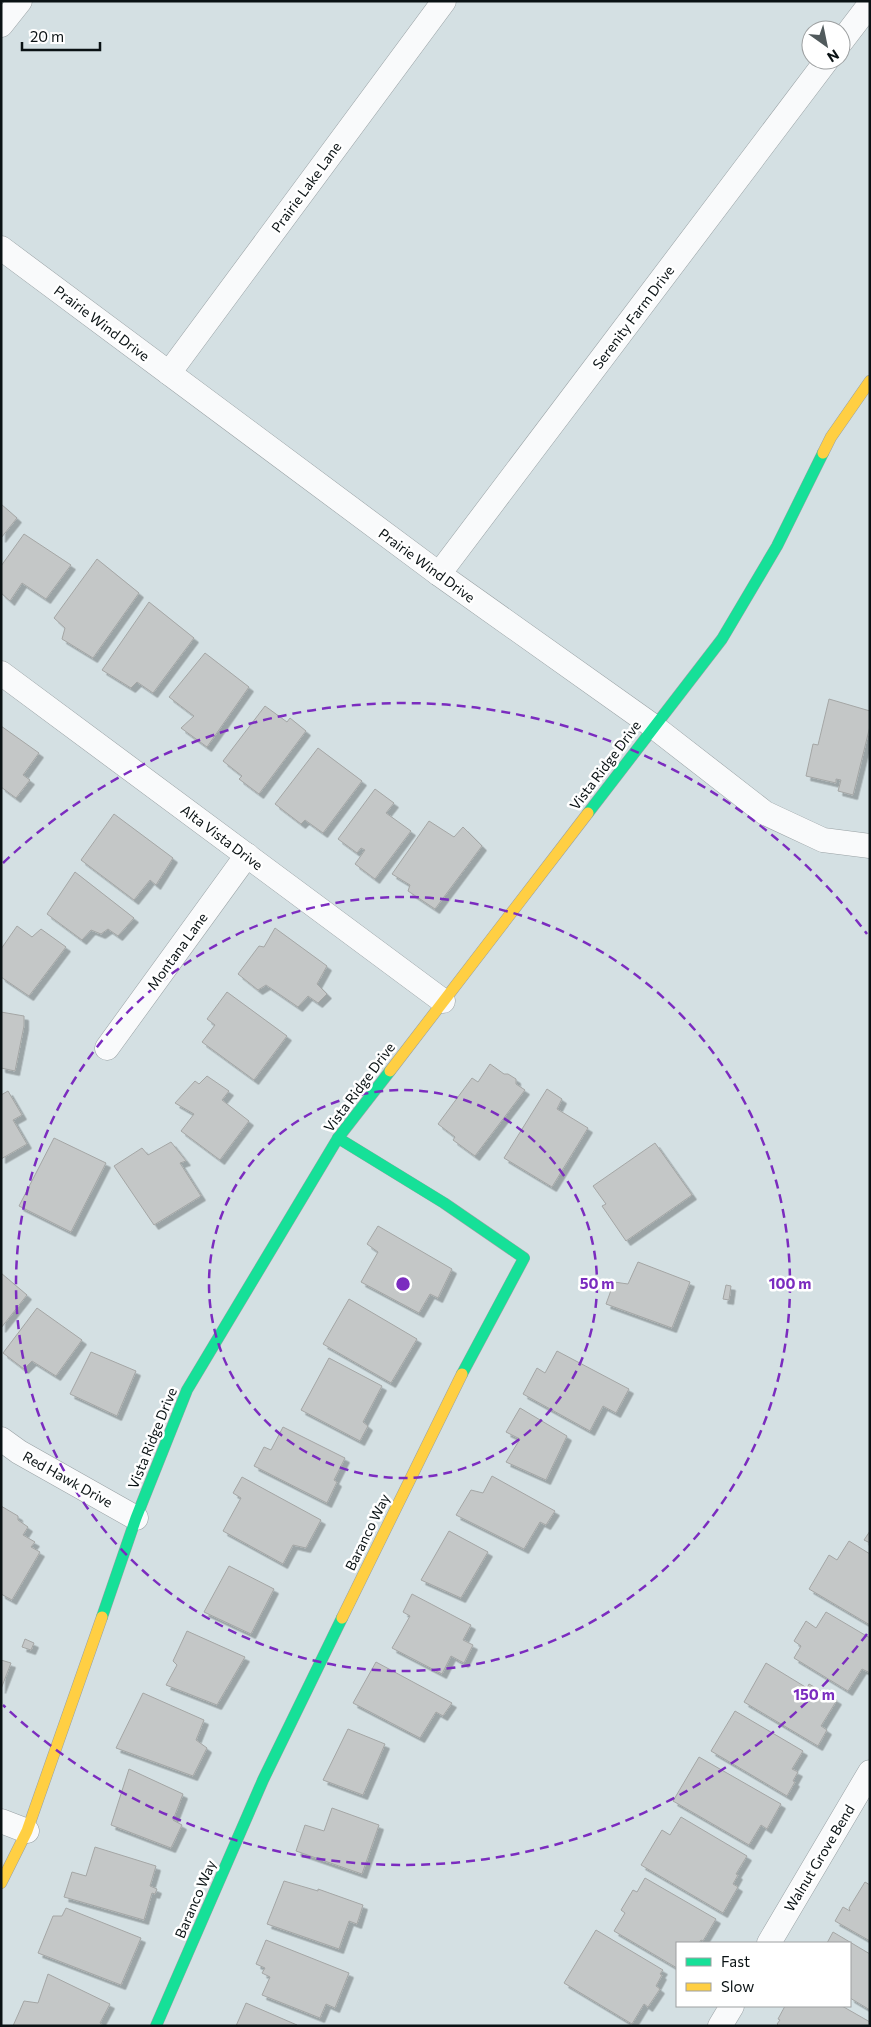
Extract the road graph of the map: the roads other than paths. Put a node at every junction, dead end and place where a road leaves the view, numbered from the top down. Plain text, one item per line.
1 (20, 1) edge
2 (444, 1) edge
3 (870, 4) edge
4 (1, 25) edge
5 (851, 29) edge
6 (819, 70) edge
7 (1, 248) edge
8 (169, 373) junction
9 (870, 381) edge
10 (439, 574) junction
11 (1, 673) edge
12 (653, 726) junction
13 (870, 846) edge
14 (247, 855) junction
15 (443, 1001) junction
16 (108, 1048) dead end
17 (338, 1138) junction
18 (1, 1439) edge
19 (136, 1518) junction
20 (870, 1772) edge
21 (1, 1822) edge
22 (27, 1831) junction
23 (1, 1883) edge
24 (770, 1942) edge
25 (731, 2007) edge
26 (156, 2026) edge
27 (720, 2026) edge

1 - 4 street
2 - 8 street, Prairie Lake Lane
3 - 5 street
6 - 10 street, Serenity Farm Drive
7 - 8 street, Prairie Wind Drive
8 - 10 street, Prairie Wind Drive
9 - 12 street, Vista Ridge Drive
10 - 12 street, Prairie Wind Drive
11 - 14 street, Alta Vista Drive
12 - 13 street, Prairie Wind Drive
12 - 15 street, Vista Ridge Drive
14 - 15 street, Alta Vista Drive
14 - 16 street, Montana Lane
15 - 17 street, Vista Ridge Drive
17 - 19 street, Vista Ridge Drive
17 - 26 street, Baranco Way
18 - 19 street, Red Hawk Drive
19 - 22 street, Vista Ridge Drive
20 - 24 street, Walnut Grove Bend
21 - 22 street
22 - 23 street, Vista Ridge Drive
25 - 27 street

